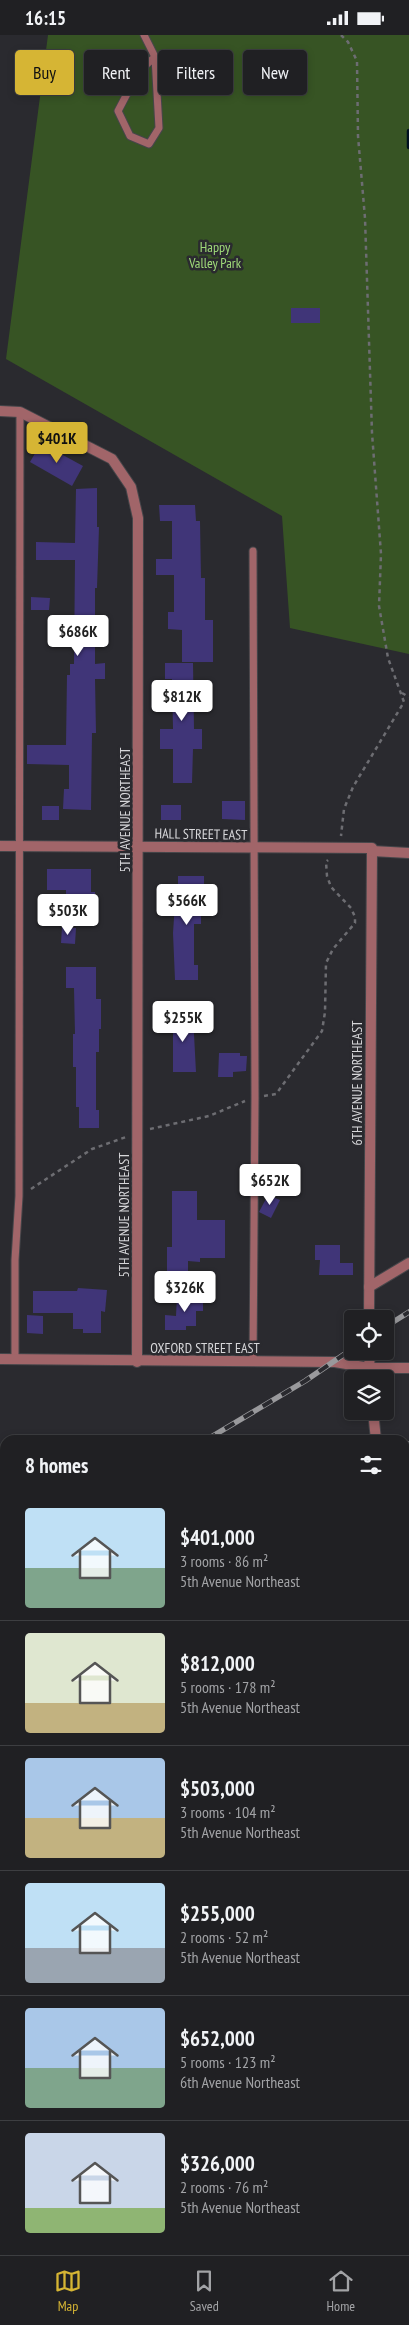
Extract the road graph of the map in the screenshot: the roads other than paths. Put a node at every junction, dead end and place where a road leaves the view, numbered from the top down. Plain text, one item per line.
1 (144, 35) edge
2 (155, 57) junction
3 (0, 411) edge
4 (20, 411) junction
5 (253, 551) dead end
6 (0, 846) edge
7 (18, 846) junction
8 (139, 847) junction
9 (254, 849) junction
10 (372, 849) junction
11 (409, 853) edge
12 (409, 1263) edge
13 (370, 1287) junction
14 (369, 1310) edge
15 (0, 1359) edge
16 (15, 1359) junction
17 (137, 1362) junction
18 (253, 1362) junction
19 (409, 1368) edge
20 (360, 1370) edge
21 (393, 1370) edge
22 (374, 1420) edge
23 (375, 1435) edge

1 - 2 lane
2 - 2 lane
3 - 4 street
4 - 7 lane
4 - 8 street, 5TH AVENUE NORTHEAST
5 - 9 lane
6 - 7 street, HALL STREET EAST
7 - 8 street, HALL STREET EAST
7 - 16 lane
8 - 9 street, HALL STREET EAST
8 - 17 street, 5TH AVENUE NORTHEAST
9 - 10 street, HALL STREET EAST
9 - 18 lane
10 - 11 street, HALL STREET EAST
10 - 13 street, 6TH AVENUE NORTHEAST
12 - 13 street
13 - 14 street, 6TH AVENUE NORTHEAST
15 - 16 street, OXFORD STREET EAST
16 - 17 street, OXFORD STREET EAST
17 - 18 street, OXFORD STREET EAST
18 - 20 street, OXFORD STREET EAST
19 - 21 street, OXFORD STREET EAST
22 - 23 street

